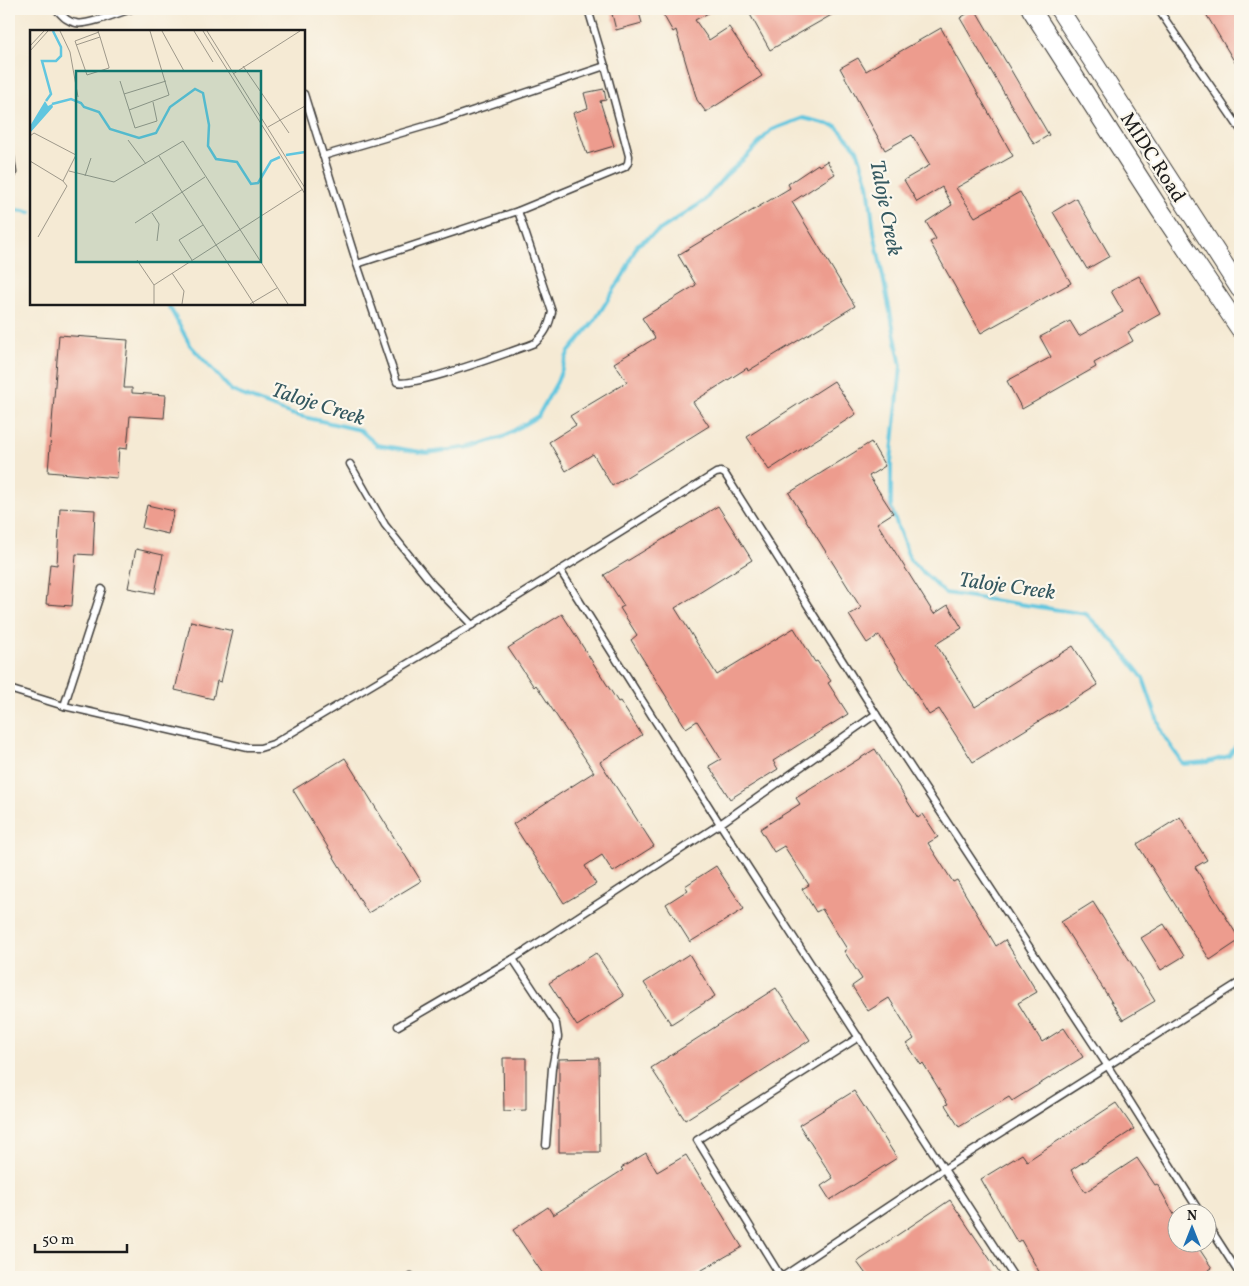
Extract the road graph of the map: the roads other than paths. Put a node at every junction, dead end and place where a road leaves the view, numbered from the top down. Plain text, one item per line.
1 (56, 9) edge
2 (131, 9) edge
3 (588, 9) edge
4 (1031, 9) edge
5 (1158, 9) edge
6 (1066, 12) edge
7 (605, 66) junction
8 (305, 97) edge
9 (1240, 129) edge
10 (9, 145) edge
11 (323, 156) junction
12 (13, 173) dead end
13 (518, 211) junction
14 (357, 264) junction
15 (1240, 289) edge
16 (1240, 329) edge
17 (350, 464) dead end
18 (560, 570) junction
19 (102, 589) dead end
20 (472, 625) junction
21 (9, 689) edge
22 (64, 706) junction
23 (876, 714) junction
24 (720, 824) junction
25 (513, 959) junction
26 (1240, 982) edge
27 (398, 1026) dead end
28 (859, 1037) junction
29 (1107, 1065) junction
30 (546, 1145) dead end
31 (944, 1169) junction
32 (1195, 1204) edge
33 (1216, 1238) edge
34 (1240, 1275) edge
35 (781, 1277) edge
36 (1014, 1277) edge

1 - 2 lane
3 - 7 lane
4 - 16 main road, MIDC Road
5 - 9 lane
6 - 15 main road, MIDC Road
7 - 11 lane
7 - 13 lane
8 - 11 lane
10 - 12 lane
11 - 14 lane
13 - 14 lane
13 - 14 lane
17 - 20 lane
18 - 20 lane
18 - 23 lane
18 - 24 lane
19 - 22 lane
20 - 22 lane
21 - 22 lane
23 - 24 lane
23 - 29 lane
24 - 25 lane
24 - 28 lane
25 - 27 lane
25 - 30 lane
26 - 29 lane
28 - 31 lane
28 - 35 lane
29 - 31 lane
29 - 32 lane
31 - 35 lane
31 - 36 lane
33 - 34 lane

